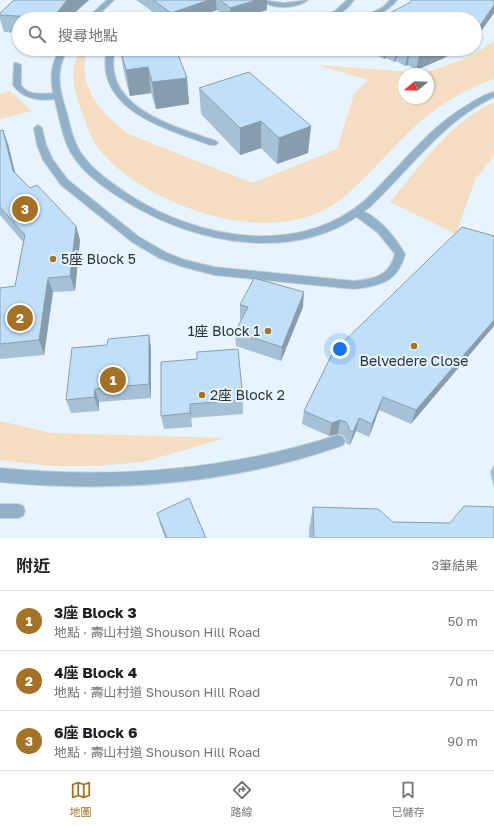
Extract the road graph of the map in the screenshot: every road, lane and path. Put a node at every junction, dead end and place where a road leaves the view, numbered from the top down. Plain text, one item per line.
1 (111, 0) edge
2 (264, 0) edge
3 (305, 0) edge
4 (351, 0) edge
5 (394, 0) edge
6 (97, 12) edge
7 (337, 12) edge
8 (377, 12) edge
9 (60, 56) edge
10 (110, 56) edge
11 (17, 65) dead end
12 (494, 94) edge
13 (57, 96) junction
14 (38, 128) dead end
15 (213, 143) dead end
16 (358, 212) junction
17 (338, 441) dead end
18 (0, 475) edge
19 (0, 511) edge
20 (18, 511) dead end

1 - 6 street
2 - 3 street
4 - 7 street
5 - 8 street
9 - 13 street
10 - 15 street
11 - 13 street
12 - 16 street
13 - 16 street
14 - 16 street
17 - 18 street
19 - 20 street

